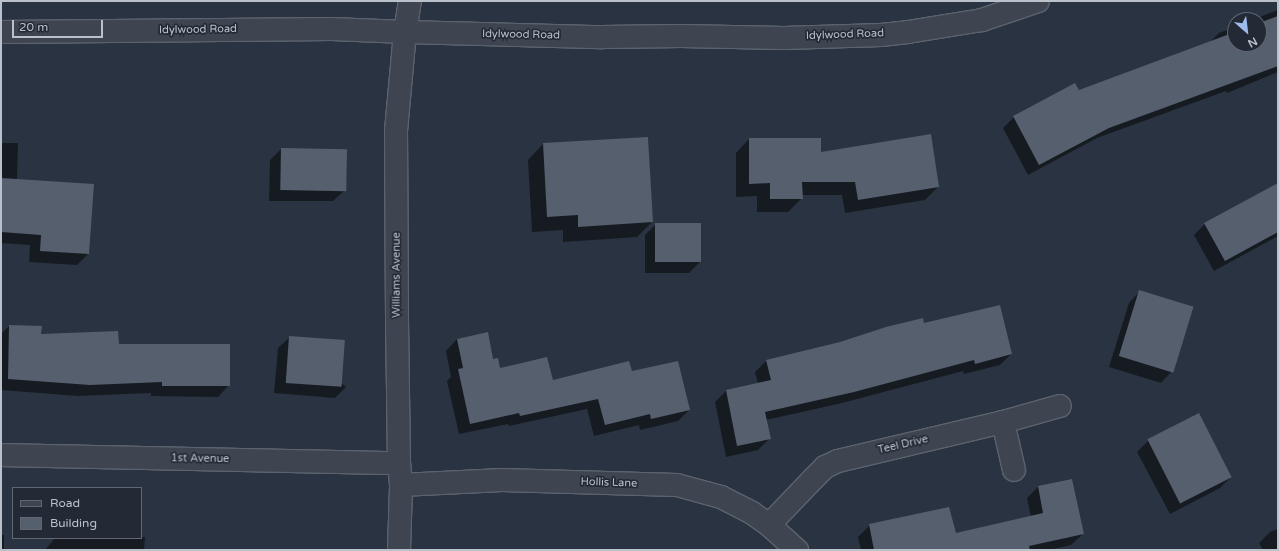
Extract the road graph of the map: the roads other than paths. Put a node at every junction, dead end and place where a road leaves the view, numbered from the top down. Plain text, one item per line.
1 (410, 1) edge
2 (1038, 1) edge
3 (1, 32) edge
4 (405, 32) junction
5 (1060, 406) dead end
6 (1003, 422) junction
7 (1, 455) edge
8 (399, 463) junction
9 (1014, 470) dead end
10 (401, 485) junction
11 (769, 525) junction
12 (399, 550) edge
13 (797, 550) edge

1 - 4 street, Williams Avenue
2 - 4 street, Idylwood Road
3 - 4 street, Idylwood Road
4 - 8 street, Williams Avenue
5 - 6 street, Teel Drive
6 - 9 street
6 - 11 street, Teel Drive
7 - 8 street, 1st Avenue
8 - 10 street, Williams Avenue
10 - 11 street, Hollis Lane
10 - 12 street, Williams Avenue
11 - 13 street, Hollis Lane

